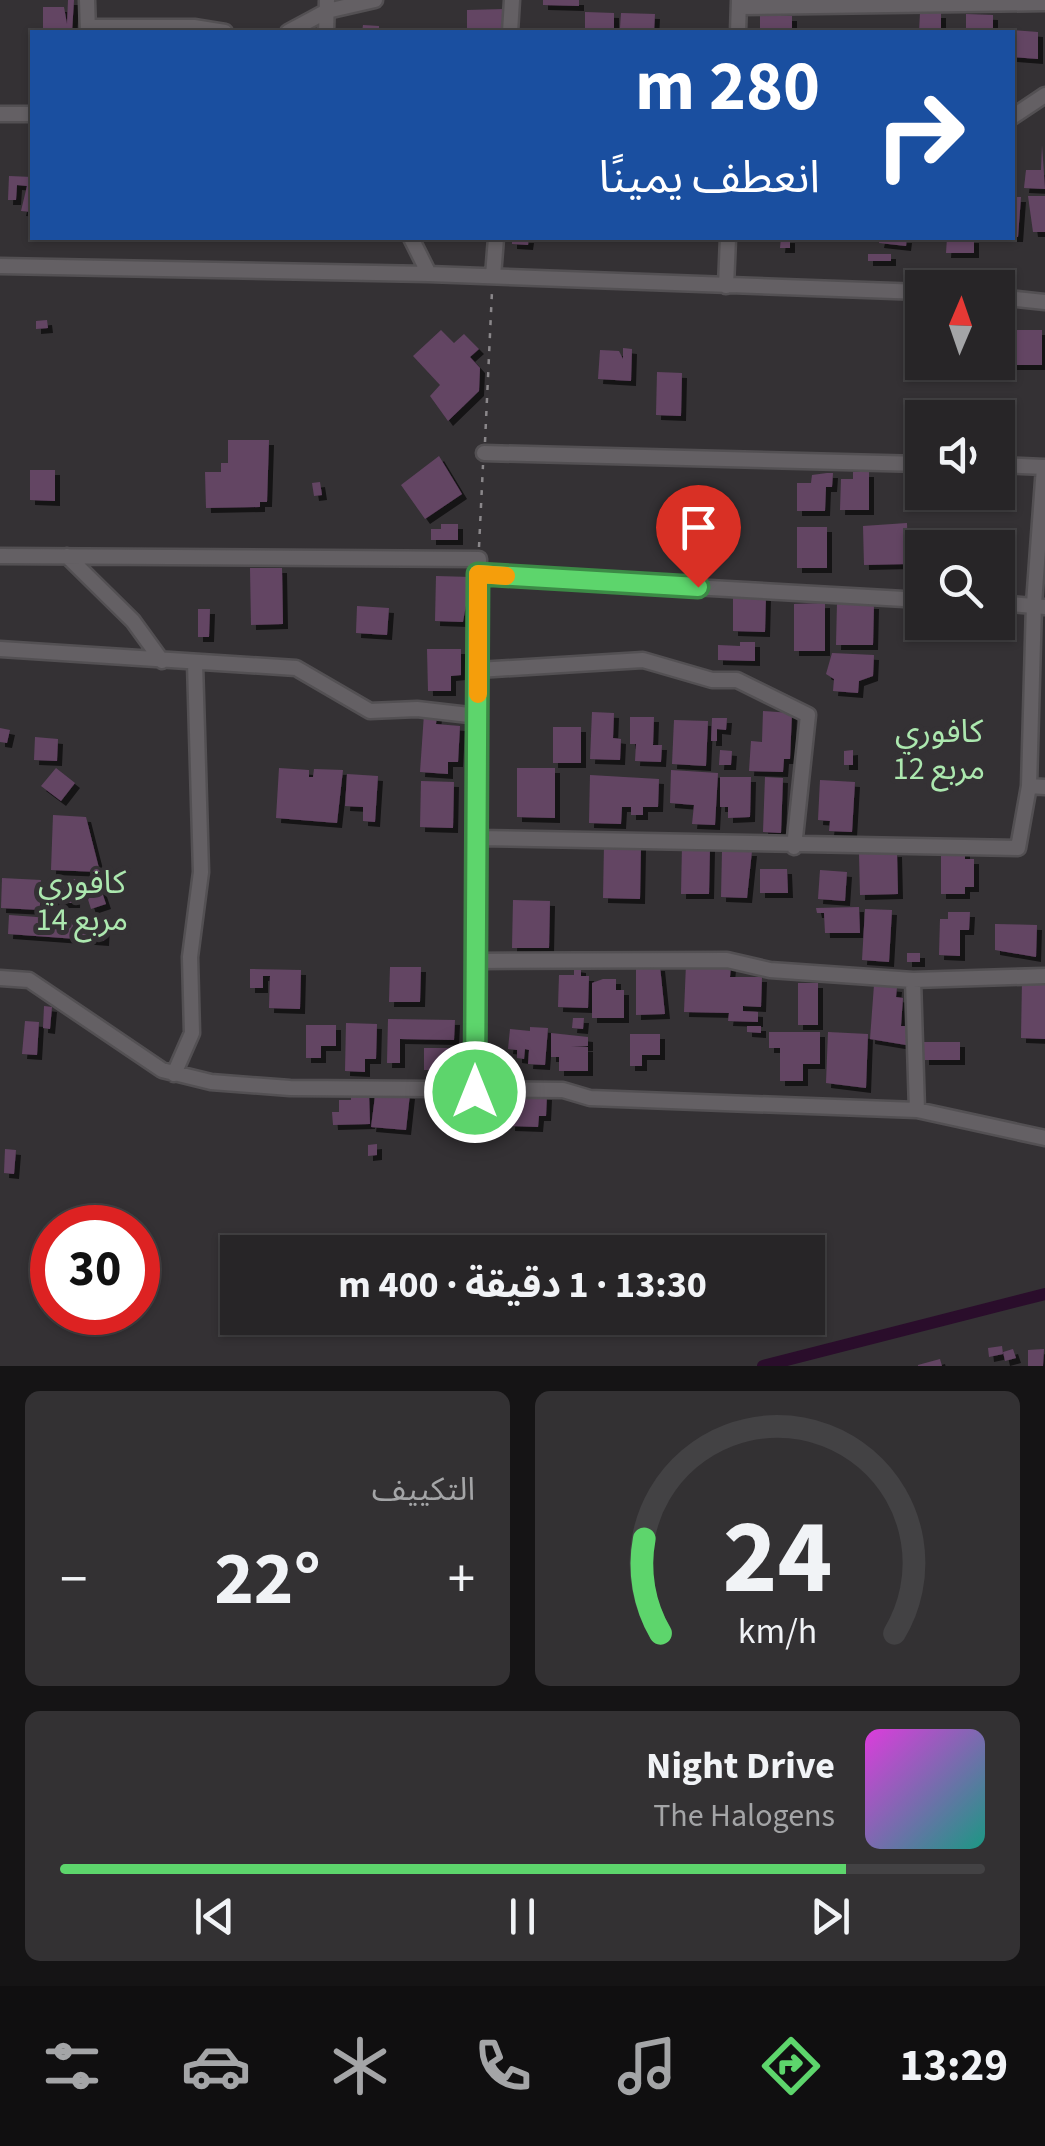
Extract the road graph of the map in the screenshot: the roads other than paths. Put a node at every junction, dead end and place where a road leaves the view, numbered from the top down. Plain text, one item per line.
1 (87, 0) edge
2 (374, 0) edge
3 (512, 0) edge
4 (739, 3) edge
5 (1045, 3) edge
6 (327, 6) edge
7 (88, 30) edge
8 (213, 30) edge
9 (291, 30) edge
10 (510, 30) edge
11 (738, 30) edge
12 (1045, 96) edge
13 (0, 114) edge
14 (30, 114) edge
15 (1015, 115) edge
16 (412, 240) edge
17 (496, 240) edge
18 (728, 240) edge
19 (0, 266) edge
20 (429, 274) junction
21 (493, 276) junction
22 (726, 286) junction
23 (905, 291) edge
24 (1015, 299) edge
25 (1045, 302) edge
26 (484, 453) road end
27 (905, 464) edge
28 (1015, 466) edge
29 (1042, 530) edge
30 (0, 556) edge
31 (66, 556) junction
32 (479, 567) junction
33 (905, 599) edge
34 (1015, 604) edge
35 (1040, 605) edge
36 (0, 649) edge
37 (162, 660) junction
38 (195, 663) junction
39 (478, 670) junction
40 (478, 716) junction
41 (1037, 787) edge
42 (477, 838) junction
43 (794, 847) junction
44 (476, 960) junction
45 (1045, 976) edge
46 (0, 978) edge
47 (913, 980) junction
48 (174, 1074) junction
49 (475, 1092) junction
50 (917, 1110) junction
51 (1045, 1138) edge

1 - 7 street
2 - 6 street
3 - 10 street
4 - 5 street
4 - 11 street
6 - 9 street
7 - 8 street
12 - 15 street
13 - 14 street
16 - 20 street
17 - 21 street
18 - 22 street
19 - 20 street
20 - 21 street
21 - 22 street
22 - 23 street
24 - 25 street
26 - 27 street
28 - 29 street
29 - 35 street
30 - 31 street
31 - 32 street
31 - 37 street
32 - 33 street
32 - 39 street
34 - 35 street
35 - 41 street
36 - 37 street
37 - 38 street
38 - 40 street
38 - 48 street
39 - 40 street
39 - 43 street
40 - 42 street
41 - 43 street
42 - 43 street
42 - 44 street
44 - 47 street
44 - 49 street
45 - 47 street
46 - 48 street
47 - 50 street
48 - 49 street
49 - 50 street
50 - 51 street

